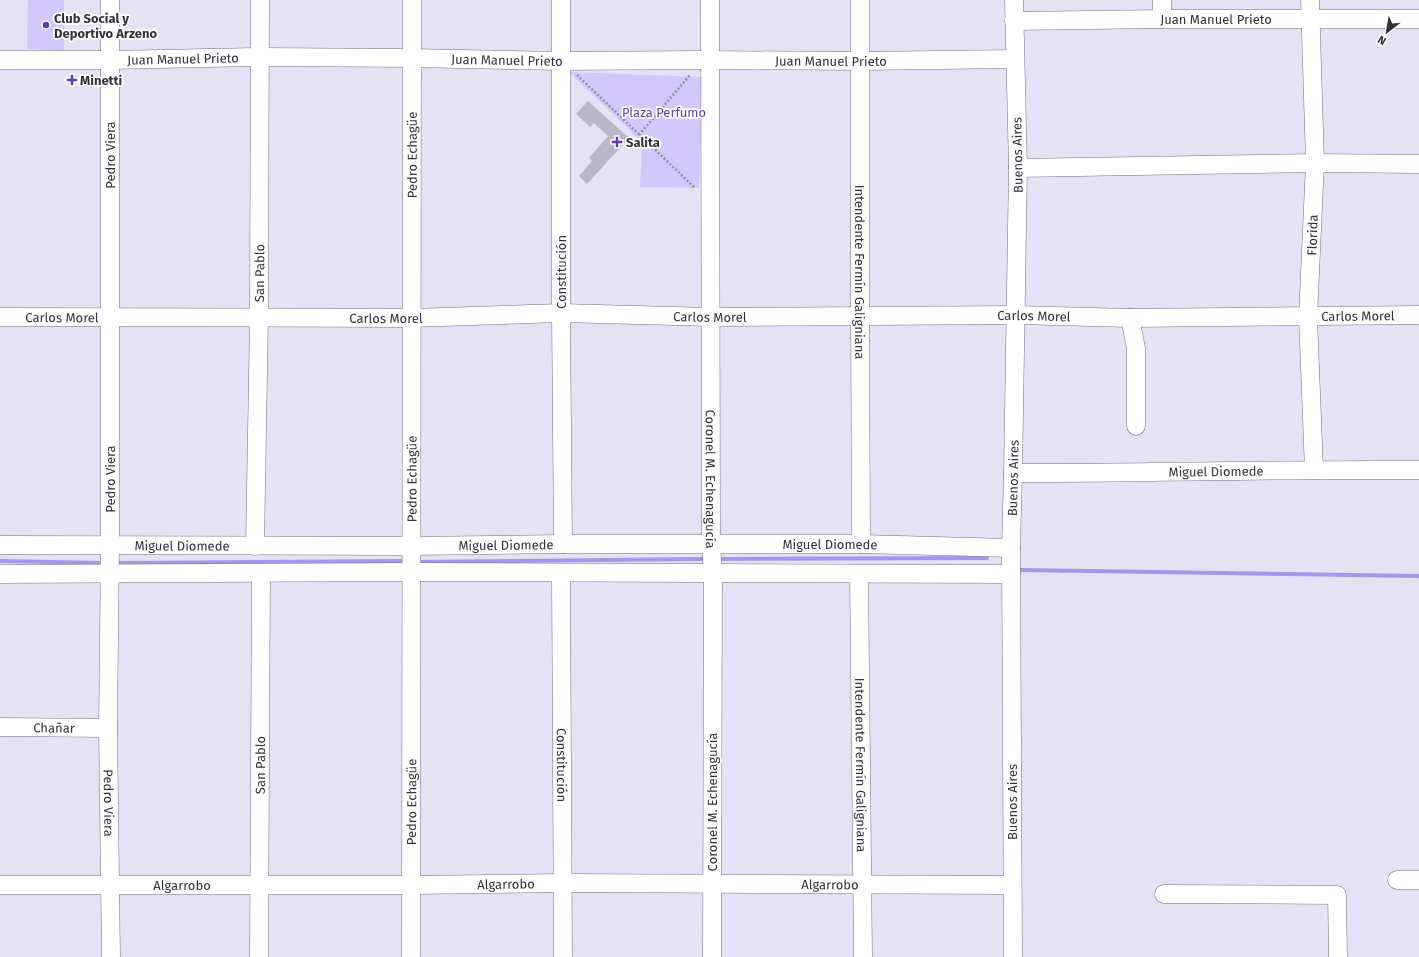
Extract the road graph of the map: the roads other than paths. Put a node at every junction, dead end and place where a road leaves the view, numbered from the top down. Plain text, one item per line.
1 (110, 0) edge
2 (260, 0) edge
3 (412, 0) edge
4 (561, 0) edge
5 (710, 0) edge
6 (860, 0) edge
7 (1014, 0) edge
8 (1162, 0) edge
9 (1310, 0) edge
10 (1419, 19) edge
11 (1162, 20) junction
12 (1310, 20) junction
13 (1014, 21) junction
14 (260, 57) junction
15 (412, 58) junction
16 (1015, 59) junction
17 (0, 60) edge
18 (110, 60) junction
19 (706, 60) junction
20 (562, 61) junction
21 (861, 61) junction
22 (1315, 163) junction
23 (1419, 164) edge
24 (1018, 168) junction
25 (561, 313) junction
26 (1015, 315) junction
27 (1419, 315) edge
28 (860, 316) junction
29 (0, 317) edge
30 (110, 317) junction
31 (712, 317) junction
32 (1308, 317) junction
33 (259, 318) junction
34 (412, 318) junction
35 (1130, 318) junction
36 (1136, 426) dead end
37 (1314, 470) junction
38 (1419, 470) edge
39 (1014, 473) junction
40 (563, 544) junction
41 (711, 544) junction
42 (862, 544) junction
43 (0, 545) edge
44 (110, 545) junction
45 (255, 546) junction
46 (411, 546) junction
47 (1011, 548) junction
48 (412, 572) junction
49 (109, 573) junction
50 (261, 573) junction
51 (561, 573) junction
52 (0, 574) edge
53 (713, 574) junction
54 (859, 574) junction
55 (1011, 574) junction
56 (0, 727) edge
57 (108, 728) junction
58 (1397, 880) dead end
59 (1419, 880) edge
60 (563, 883) junction
61 (260, 884) junction
62 (862, 884) junction
63 (0, 885) edge
64 (111, 885) junction
65 (411, 885) junction
66 (712, 885) junction
67 (1012, 885) junction
68 (1164, 894) dead end
69 (111, 957) edge
70 (259, 957) edge
71 (411, 957) edge
72 (563, 957) edge
73 (712, 957) edge
74 (863, 957) edge
75 (1013, 957) edge
76 (1338, 957) edge

1 - 18 street, Pedro Viera
2 - 14 street, San Pablo
3 - 15 street, Pedro Echagüe
4 - 20 street, Constitución
5 - 19 street, Coronel M. Echenagucía
6 - 21 street, Intendente Fermín Galigniana
7 - 13 street, Buenos Aires
8 - 11 street
9 - 12 street, Florida
10 - 12 street, Juan Manuel Prieto
11 - 12 street, Juan Manuel Prieto
11 - 13 street, Juan Manuel Prieto
12 - 22 street, Florida
13 - 16 street, Buenos Aires
14 - 15 street, Juan Manuel Prieto
14 - 18 street, Juan Manuel Prieto
14 - 33 street, San Pablo
15 - 20 street, Juan Manuel Prieto
15 - 34 street, Pedro Echagüe
16 - 21 street, Juan Manuel Prieto
16 - 24 street, Buenos Aires
17 - 18 street, Juan Manuel Prieto
18 - 30 street, Pedro Viera
19 - 20 street, Juan Manuel Prieto
19 - 21 street, Juan Manuel Prieto
19 - 31 street, Coronel M. Echenagucía
20 - 25 street, Constitución
21 - 28 street, Intendente Fermín Galigniana
22 - 23 street
22 - 24 street
22 - 32 street, Florida
24 - 26 street, Buenos Aires
25 - 31 street, Carlos Morel
25 - 34 street, Carlos Morel
25 - 40 street, Constitución
26 - 28 street, Carlos Morel
26 - 35 street, Carlos Morel
26 - 39 street, Buenos Aires
27 - 32 street, Carlos Morel
28 - 31 street, Carlos Morel
28 - 42 street, Intendente Fermín Galigniana
29 - 30 street, Carlos Morel
30 - 33 street, Carlos Morel
30 - 44 street, Pedro Viera
31 - 41 street, Coronel M. Echenagucía
32 - 35 street, Carlos Morel
32 - 37 street, Florida
33 - 34 street, Carlos Morel
33 - 45 street, San Pablo
34 - 46 street, Pedro Echagüe
35 - 36 street
37 - 38 street, Miguel Diomede
37 - 39 street, Miguel Diomede
39 - 47 street, Buenos Aires
40 - 41 street, Miguel Diomede
40 - 46 street, Miguel Diomede
41 - 42 street, Miguel Diomede
41 - 53 street, Coronel M. Echenagucía
42 - 47 street, Miguel Diomede
43 - 44 street, Miguel Diomede
44 - 45 street, Miguel Diomede
44 - 49 street, Pedro Viera
45 - 46 street, Miguel Diomede
46 - 48 street, Pedro Echagüe
47 - 55 street, Buenos Aires
48 - 50 street, Miguel Diomede
48 - 51 street, Miguel Diomede
48 - 65 street, Pedro Echagüe
49 - 50 street, Miguel Diomede
49 - 52 street, Miguel Diomede
49 - 57 street, Pedro Viera
50 - 61 street, San Pablo
51 - 53 street, Miguel Diomede
51 - 60 street, Constitución
53 - 54 street, Miguel Diomede
53 - 66 street, Coronel M. Echenagucía
54 - 55 street, Miguel Diomede
54 - 62 street, Intendente Fermín Galigniana
55 - 67 street, Buenos Aires
56 - 57 street, Chañar
57 - 64 street, Pedro Viera
58 - 59 street
60 - 65 street, Algarrobo
60 - 66 street, Algarrobo
60 - 72 street, Constitución
61 - 64 street, Algarrobo
61 - 65 street, Algarrobo
61 - 70 street, San Pablo
62 - 66 street, Algarrobo
62 - 67 street, Algarrobo
62 - 74 street, Intendente Fermín Galigniana
63 - 64 street, Algarrobo
64 - 69 street, Pedro Viera
65 - 71 street, Pedro Echagüe
66 - 73 street, Coronel M. Echenagucía
67 - 75 street, Buenos Aires
68 - 76 street

